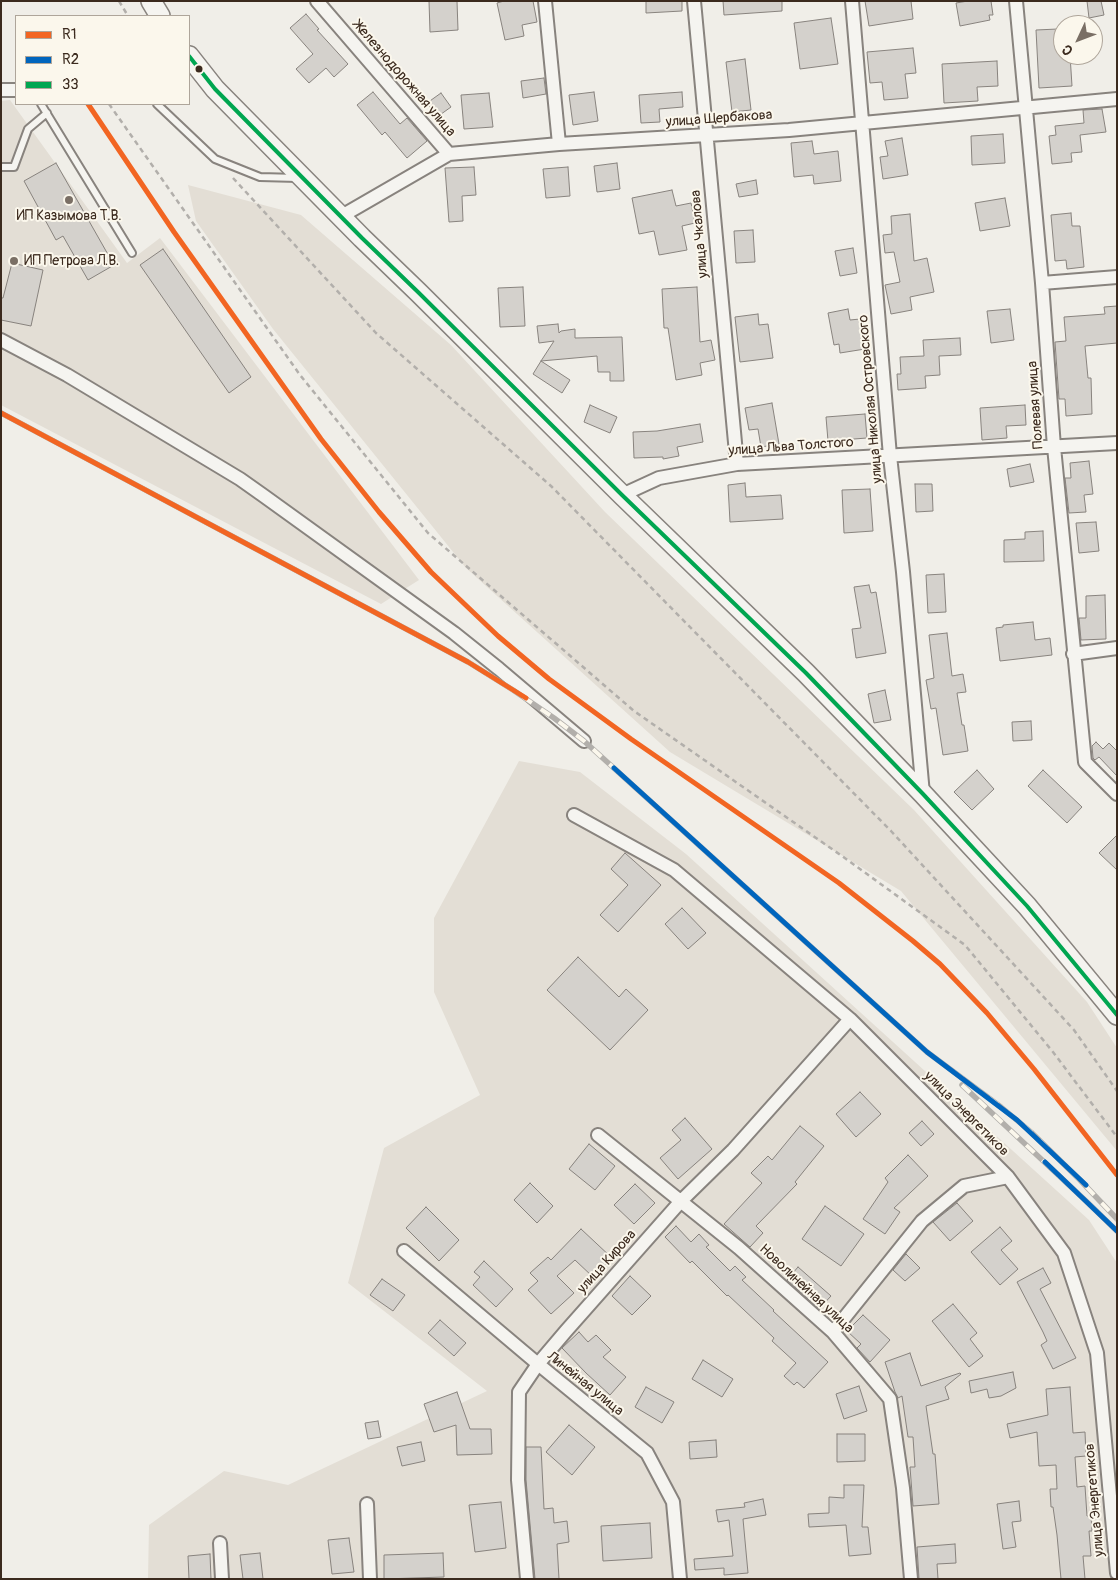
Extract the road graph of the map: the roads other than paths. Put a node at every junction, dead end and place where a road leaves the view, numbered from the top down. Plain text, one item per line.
1 (151, 1) edge
2 (318, 1) edge
3 (545, 1) edge
4 (694, 1) edge
5 (852, 1) edge
6 (1016, 1) edge
7 (159, 15) edge
8 (190, 57) edge
9 (1, 90) edge
10 (15, 90) edge
11 (1117, 99) edge
12 (42, 105) edge
13 (158, 105) edge
14 (1025, 109) junction
15 (47, 113) junction
16 (862, 124) junction
17 (706, 136) junction
18 (559, 144) junction
19 (449, 154) junction
20 (1, 167) edge
21 (302, 178) junction
22 (340, 217) junction
23 (132, 253) dead end
24 (1117, 277) edge
25 (1042, 283) junction
26 (1, 340) edge
27 (1117, 443) edge
28 (1054, 447) junction
29 (890, 456) junction
30 (737, 464) junction
31 (622, 496) junction
32 (1117, 648) edge
33 (1073, 654) junction
34 (584, 741) dead end
35 (923, 794) junction
36 (1117, 794) edge
37 (574, 815) dead end
38 (1117, 1014) edge
39 (850, 1019) junction
40 (598, 1135) dead end
41 (1008, 1177) junction
42 (681, 1200) junction
43 (404, 1251) dead end
44 (833, 1332) junction
45 (538, 1364) junction
46 (367, 1504) dead end
47 (220, 1543) dead end
48 (1117, 1573) edge
49 (222, 1579) edge
50 (370, 1579) edge
51 (527, 1579) edge
52 (680, 1579) edge
53 (911, 1579) edge

1 - 7 main road
2 - 19 street, Железнодорожная улица
3 - 18 street
4 - 17 street, улица Чкалова
5 - 16 street, улица Николая Островского
6 - 14 street, Полевая улица
8 - 21 main road
9 - 10 street
11 - 14 street, улица Щербакова
12 - 15 lane
13 - 21 lane
14 - 16 street, улица Щербакова
14 - 25 street, Полевая улица
15 - 20 lane
15 - 23 lane
16 - 17 street, улица Щербакова
16 - 29 street, улица Николая Островского
17 - 18 street, улица Щербакова
17 - 30 street, улица Чкалова
18 - 19 street, улица Щербакова
19 - 22 street, улица Щербакова
21 - 22 main road
22 - 31 main road
24 - 25 street
25 - 28 street, Полевая улица
26 - 34 street
27 - 28 street, улица Льва Толстого
28 - 29 street, улица Льва Толстого
28 - 33 street, Полевая улица
29 - 30 street, улица Льва Толстого
29 - 35 street, улица Николая Островского
30 - 31 street, улица Льва Толстого
31 - 35 main road
32 - 33 street
33 - 36 street, Полевая улица
35 - 38 main road
37 - 39 street, улица Энергетиков
39 - 41 street, улица Энергетиков
39 - 42 street, улица Кирова
40 - 42 street, Новолинейная улица
41 - 44 street
41 - 48 street, улица Энергетиков
42 - 44 street, Новолинейная улица
42 - 45 street, улица Кирова
43 - 45 street, Линейная улица
44 - 53 street, Новолинейная улица
45 - 51 street, улица Кирова
45 - 52 street, Линейная улица
46 - 50 street
47 - 49 street

